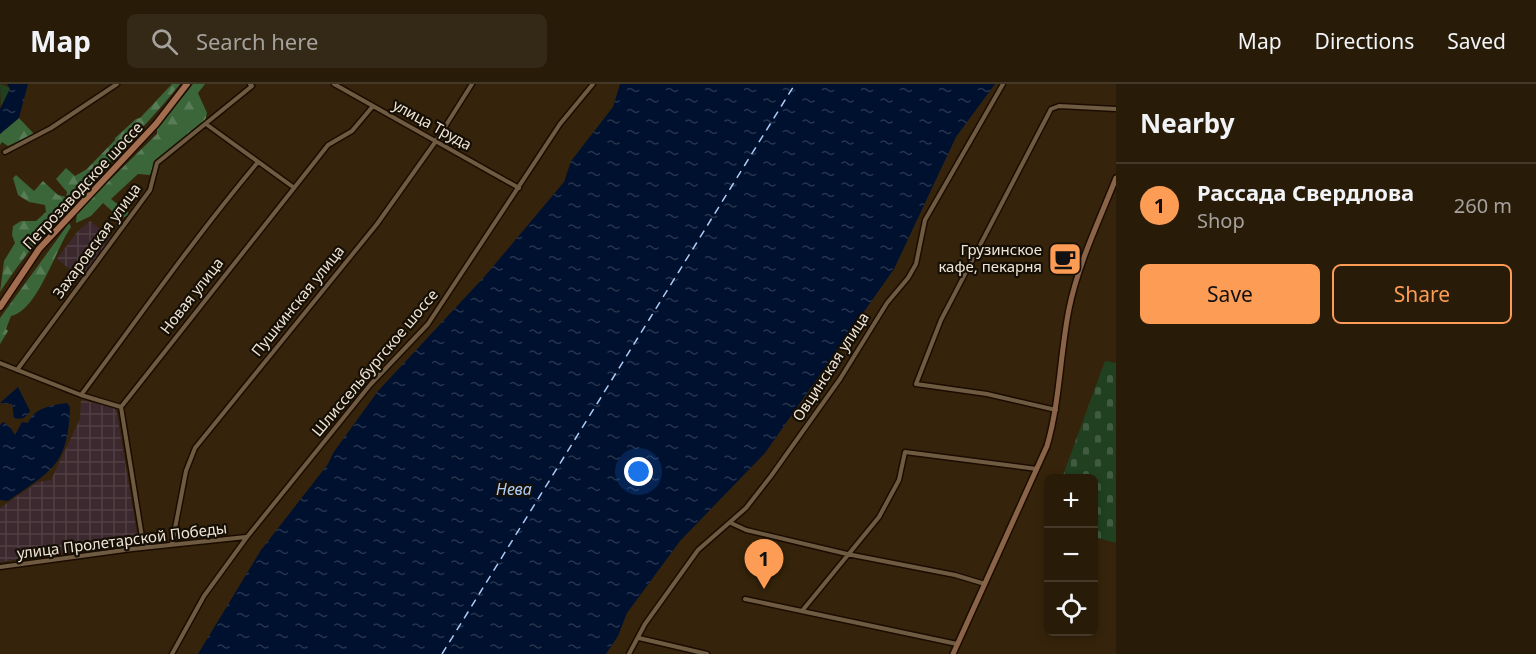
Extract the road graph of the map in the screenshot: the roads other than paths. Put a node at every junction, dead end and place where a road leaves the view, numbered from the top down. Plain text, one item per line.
1 (117, 84) edge
2 (187, 84) edge
3 (334, 84) edge
4 (472, 84) edge
5 (592, 84) edge
6 (1003, 84) edge
7 (251, 85) edge
8 (373, 106) junction
9 (1116, 109) edge
10 (206, 124) junction
11 (436, 141) junction
12 (6, 152) dead end
13 (258, 162) junction
14 (1116, 178) edge
15 (293, 187) junction
16 (519, 188) junction
17 (0, 307) edge
18 (0, 363) edge
19 (16, 370) junction
20 (81, 395) junction
21 (121, 407) junction
22 (1056, 410) junction
23 (1038, 470) junction
24 (731, 523) junction
25 (142, 537) junction
26 (247, 537) junction
27 (172, 544) junction
28 (149, 547) junction
29 (132, 549) junction
30 (847, 554) junction
31 (0, 567) edge
32 (985, 584) junction
33 (745, 599) dead end
34 (802, 611) junction
35 (639, 638) junction
36 (957, 644) junction
37 (172, 654) edge
38 (629, 654) edge
39 (707, 654) edge
40 (953, 654) edge

1 - 12 street
2 - 17 main road, Петрозаводское шоссе
3 - 8 street, улица Труда
4 - 11 street, Пушкинская улица
5 - 16 street, Шлиссельбургское шоссе
6 - 24 street, Овцинская улица
7 - 10 street, Захаровская улица
8 - 11 street, улица Труда
8 - 15 street, Новая улица
9 - 22 street
10 - 13 street
10 - 19 street, Захаровская улица
11 - 16 street, улица Труда
11 - 27 street, Пушкинская улица
13 - 15 street
13 - 20 street
14 - 22 main road
15 - 21 street, Новая улица
16 - 26 street, Шлиссельбургское шоссе
18 - 19 street
19 - 20 street
20 - 21 street
21 - 25 street
22 - 23 main road
23 - 30 street
23 - 32 main road
24 - 30 street
24 - 35 street, Овцинская улица
25 - 28 street
25 - 29 street
26 - 27 street, улица Пролетарской Победы
26 - 37 street, Шлиссельбургское шоссе
27 - 28 street, улица Пролетарской Победы
28 - 29 street, улица Пролетарской Победы
29 - 31 street, улица Пролетарской Победы
30 - 32 street
30 - 34 street
32 - 36 main road
33 - 34 street
34 - 36 street
35 - 38 street, Овцинская улица
35 - 39 street
36 - 40 main road

